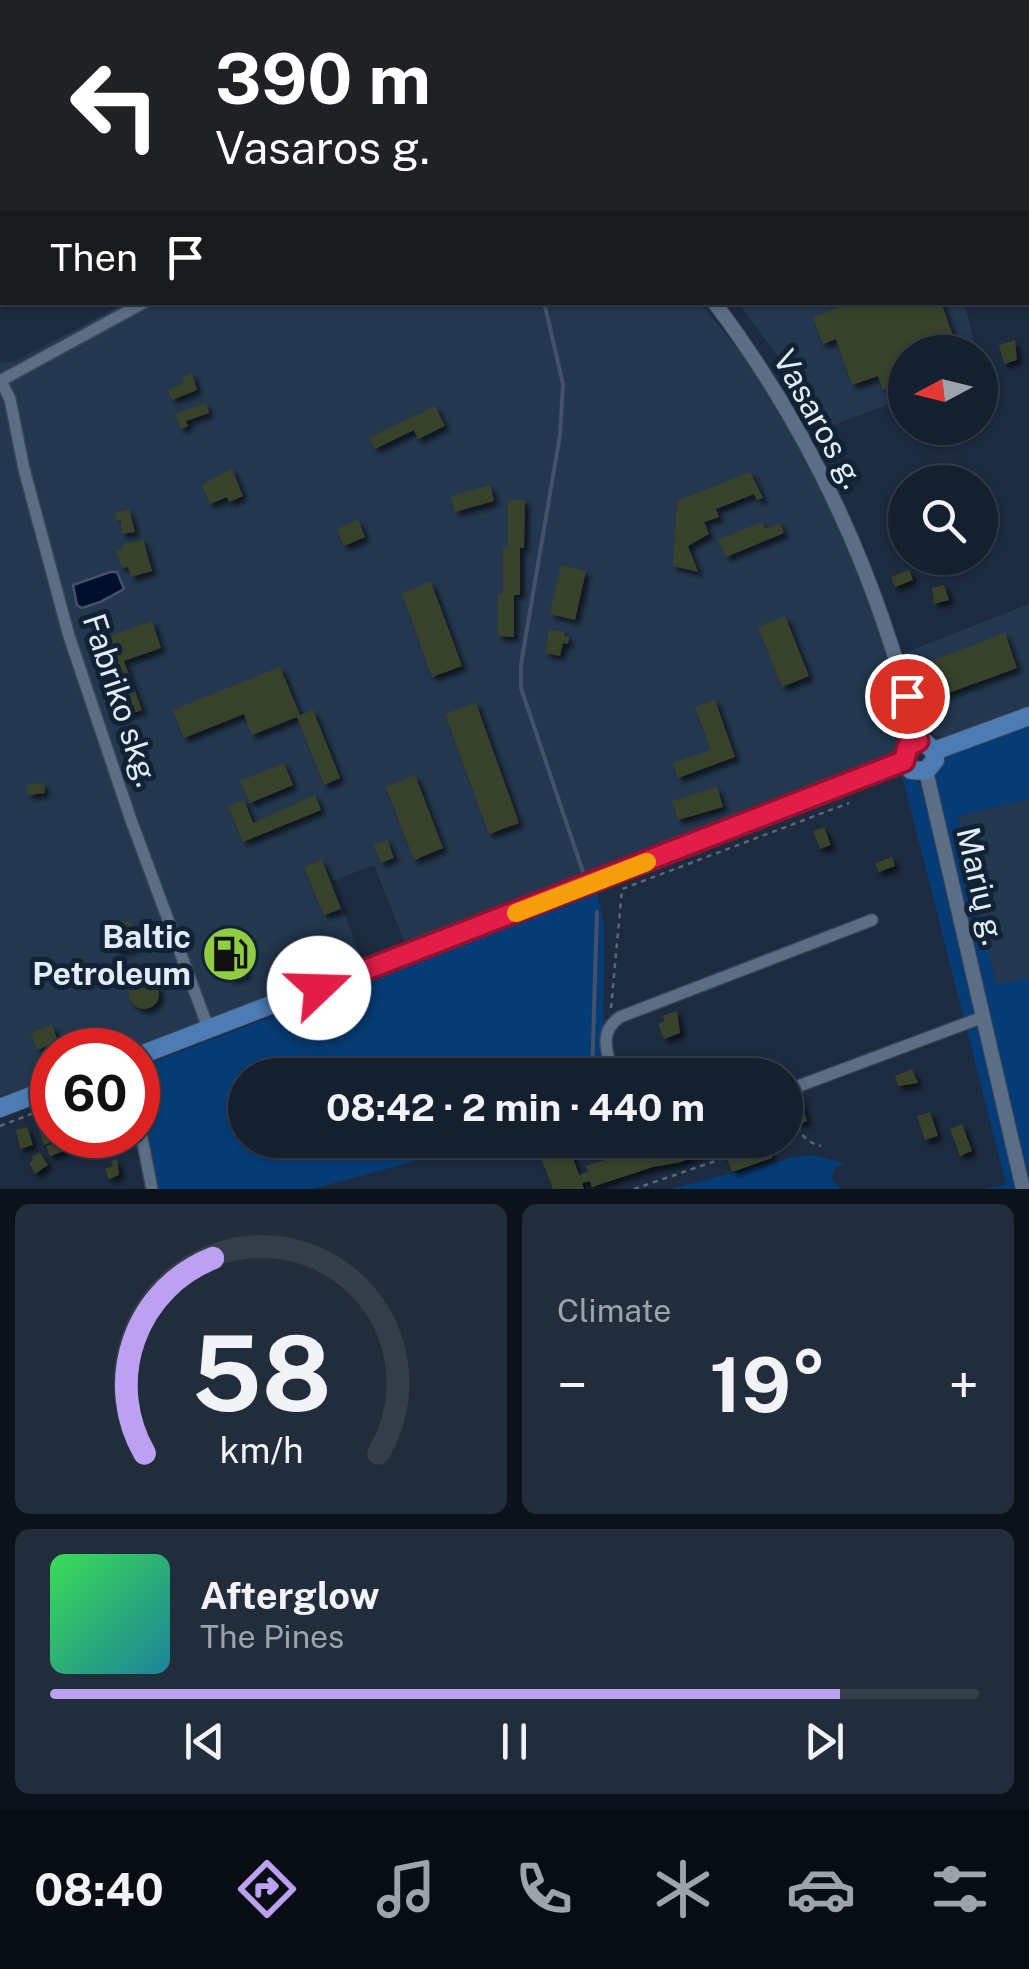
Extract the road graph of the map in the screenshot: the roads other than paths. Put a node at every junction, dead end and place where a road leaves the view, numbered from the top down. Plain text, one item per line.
1 (140, 305) edge
2 (716, 305) edge
3 (1, 381) edge
4 (1029, 716) edge
5 (926, 746) junction
6 (904, 761) junction
7 (926, 771) junction
8 (872, 920) dead end
9 (983, 1016) junction
10 (209, 1030) junction
11 (160, 1048) edge
12 (609, 1058) edge
13 (803, 1083) edge
14 (30, 1096) edge
15 (0, 1108) edge
16 (146, 1158) edge
17 (152, 1189) edge
18 (1023, 1189) edge

1 - 3 street
2 - 5 street, Vasaros g.
3 - 10 street, Fabriko skg.
4 - 5 main road
5 - 6 main road
5 - 7 main road
6 - 7 main road
6 - 10 main road
7 - 9 street, Marių g.
8 - 12 street
9 - 13 street
9 - 18 street, Marių g.
10 - 11 main road
14 - 15 main road
16 - 17 street

